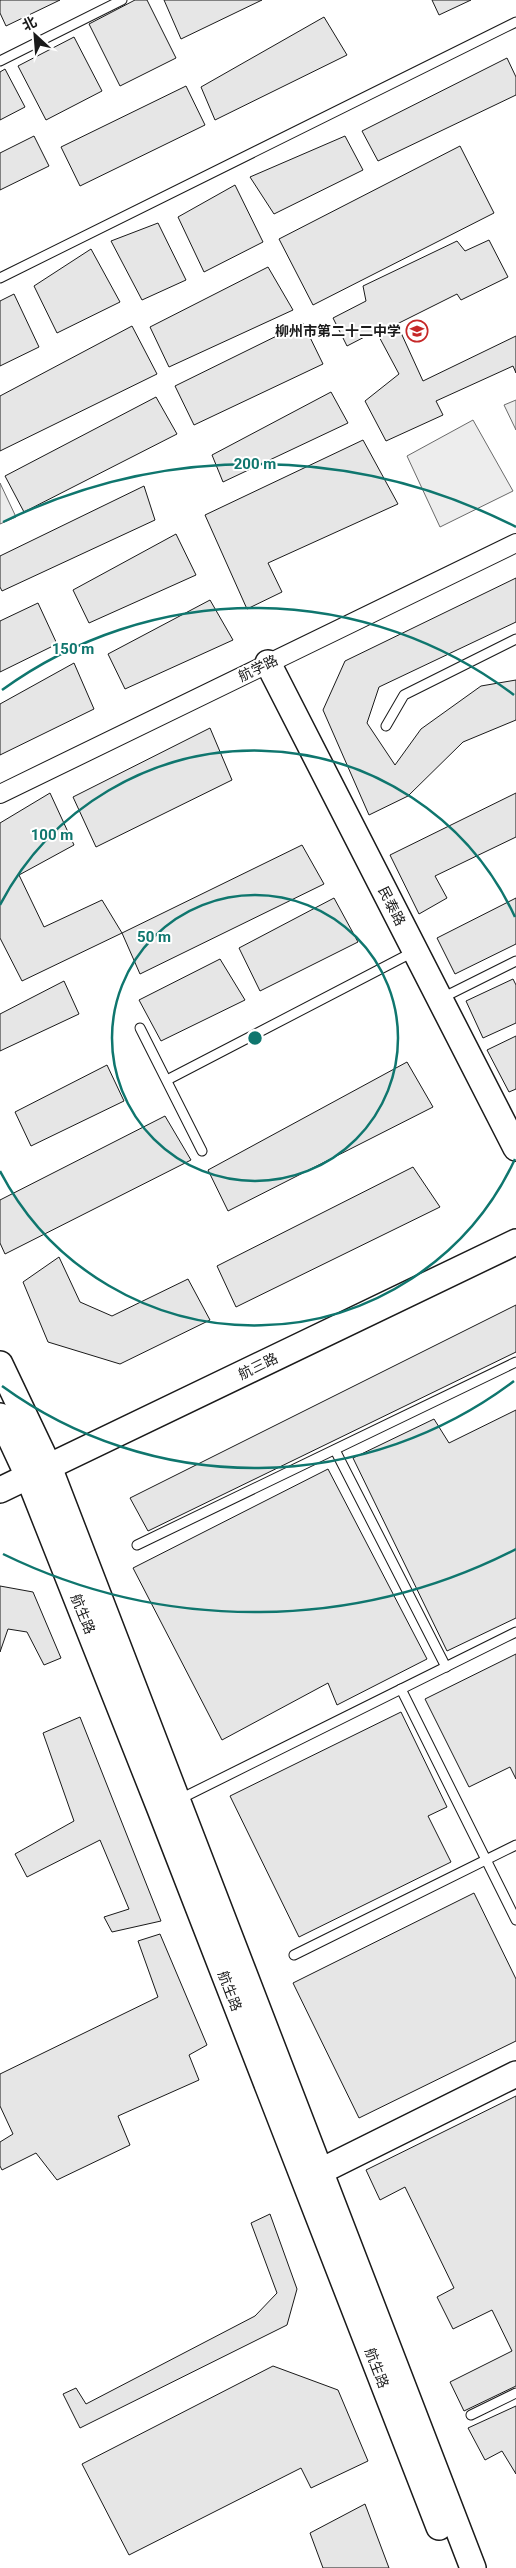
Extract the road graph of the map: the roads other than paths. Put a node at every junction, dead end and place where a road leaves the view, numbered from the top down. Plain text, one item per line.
1 (122, 0) edge
2 (516, 22) edge
3 (0, 61) edge
4 (0, 278) edge
5 (516, 543) edge
6 (516, 638) edge
7 (268, 663) junction
8 (386, 726) dead end
9 (0, 794) edge
10 (415, 951) junction
11 (516, 961) edge
12 (440, 999) junction
13 (140, 1028) dead end
14 (167, 1080) junction
15 (516, 1148) edge
16 (202, 1151) dead end
17 (516, 1242) edge
18 (516, 1362) edge
19 (0, 1364) edge
20 (0, 1416) edge
21 (335, 1450) junction
22 (39, 1472) junction
23 (0, 1490) edge
24 (137, 1545) dead end
25 (516, 1632) edge
26 (446, 1667) junction
27 (401, 1689) junction
28 (169, 1805) junction
29 (516, 1845) edge
30 (486, 1860) junction
31 (516, 1920) edge
32 (294, 1955) dead end
33 (516, 2074) edge
34 (312, 2176) junction
35 (516, 2393) edge
36 (471, 2414) dead end
37 (455, 2568) edge
38 (473, 2568) edge

1 - 3 lane
2 - 4 lane
5 - 7 street, 航学路
6 - 8 lane
7 - 9 street, 航学路
7 - 10 street, 民泰路
10 - 12 street, 民泰路
10 - 14 lane
11 - 12 lane
12 - 15 street, 民泰路
13 - 14 lane
14 - 16 lane
17 - 22 street, 航三路
18 - 21 lane
19 - 22 street
20 - 22 street
21 - 24 lane
21 - 26 lane
22 - 23 street, 航三路
22 - 28 street, 航生路
25 - 26 lane
26 - 27 lane
27 - 28 lane
27 - 30 lane
28 - 34 street, 航生路
29 - 30 lane
30 - 31 lane
30 - 32 lane
33 - 34 street
34 - 37 street, 航生路
34 - 38 street
35 - 36 lane

